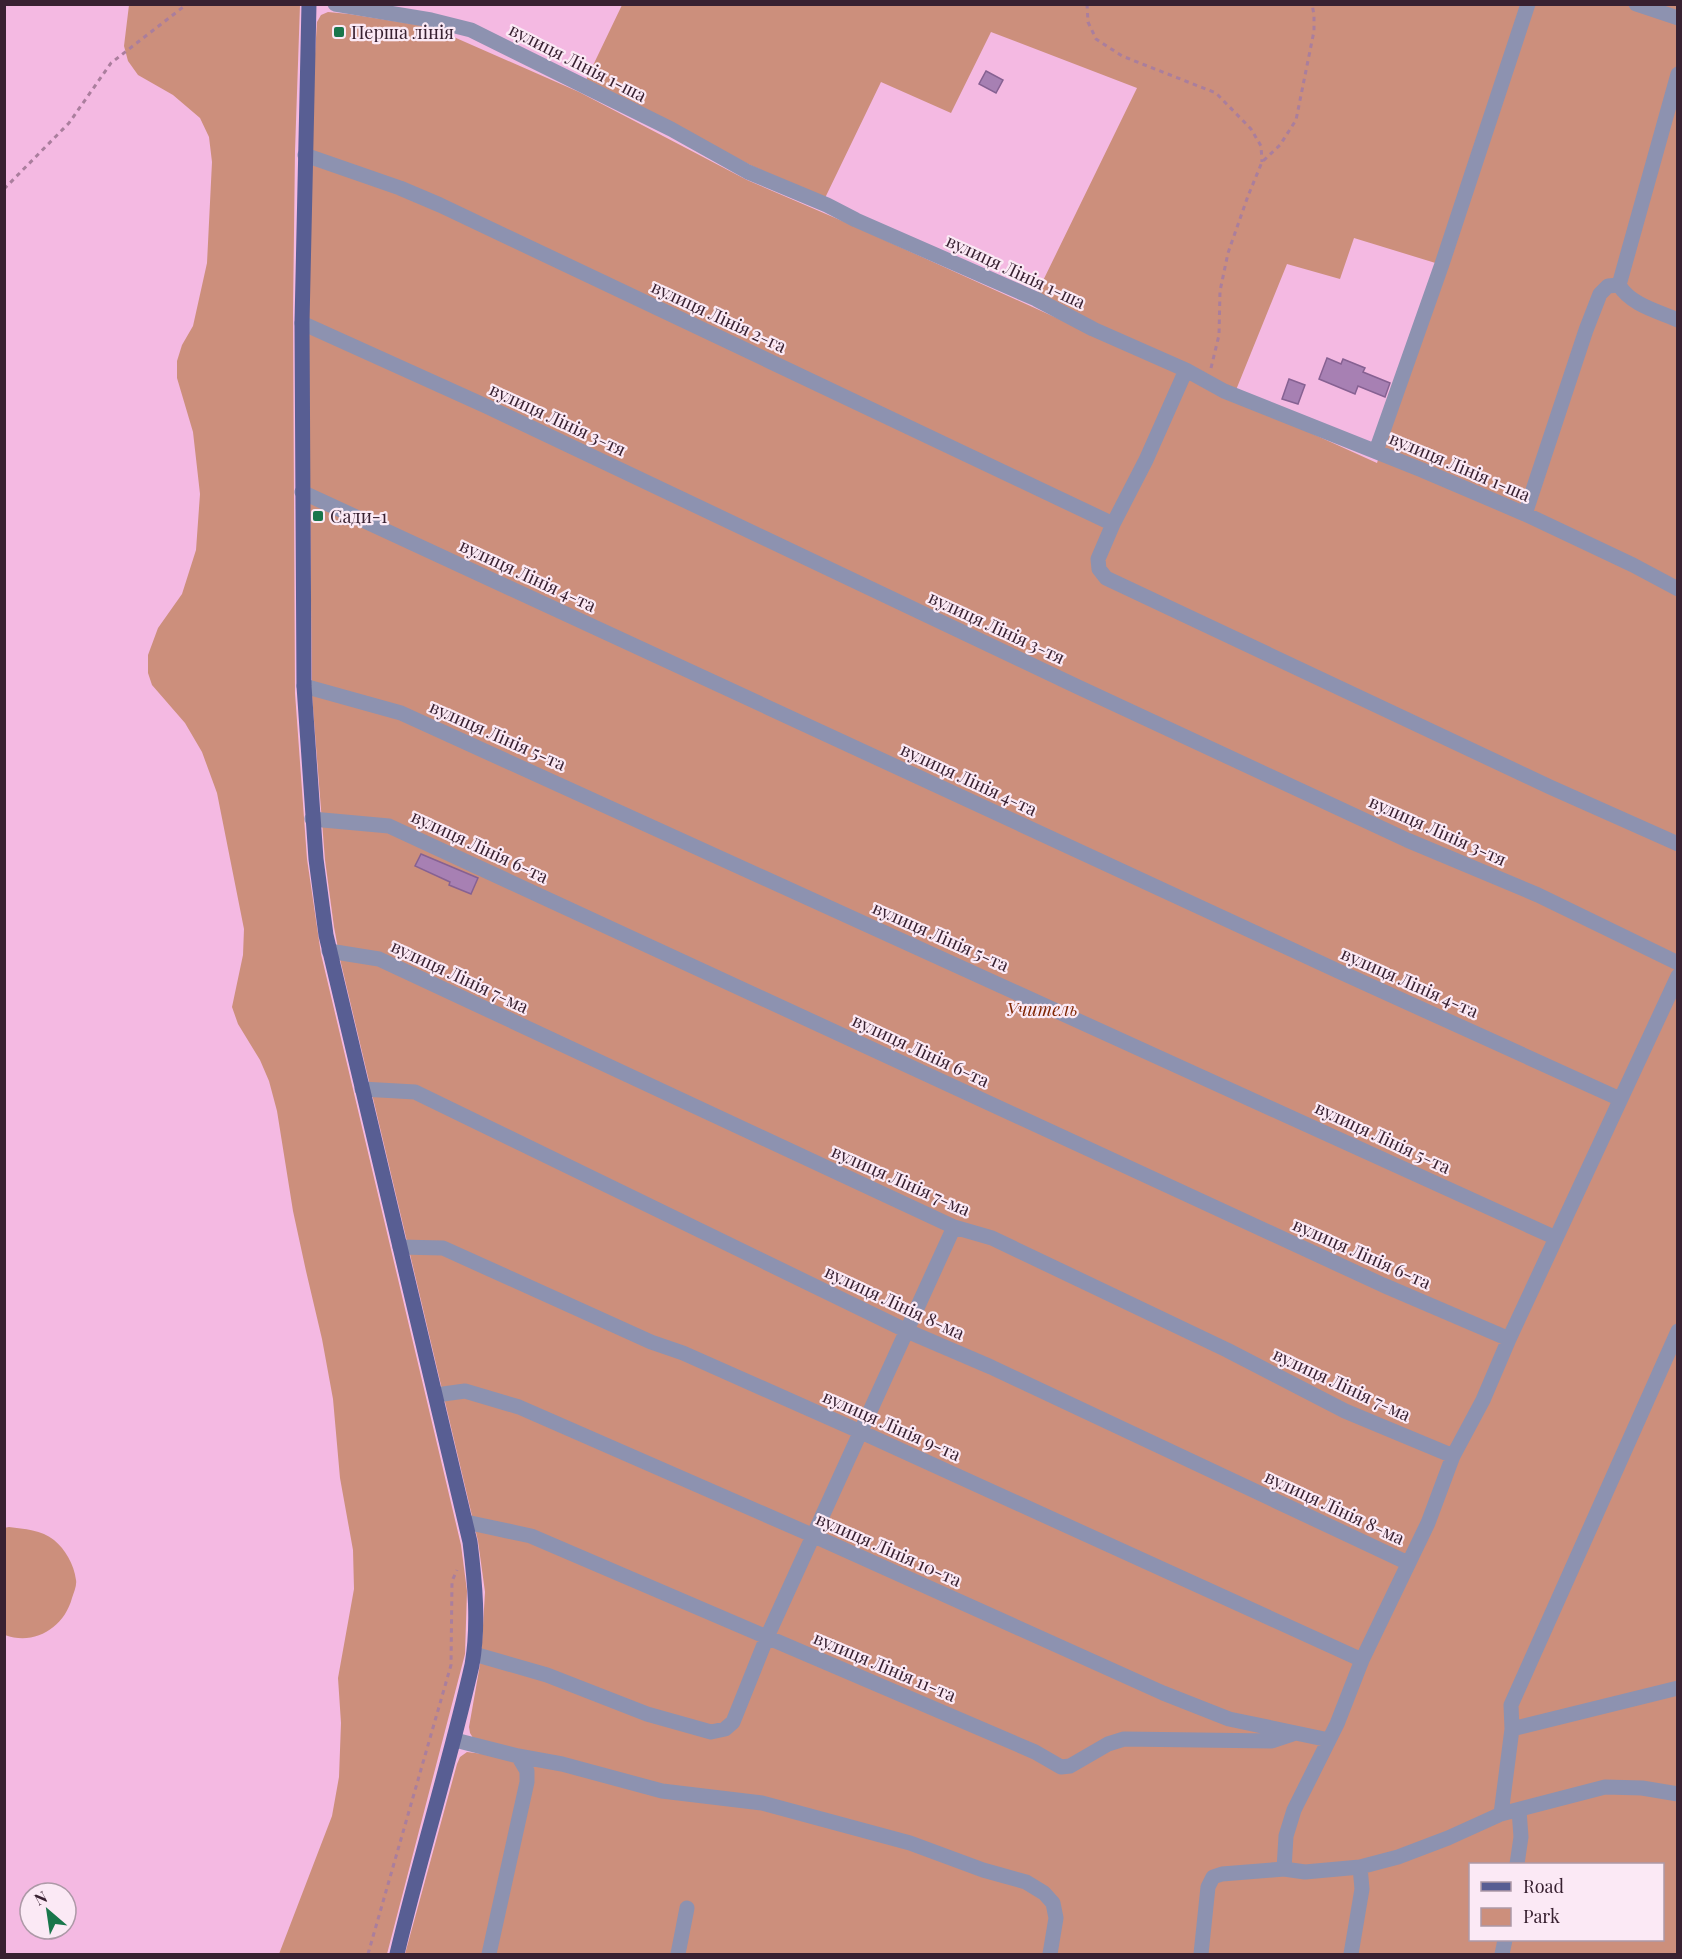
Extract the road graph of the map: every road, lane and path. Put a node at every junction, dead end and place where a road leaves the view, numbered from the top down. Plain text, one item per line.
1 (187, 4) edge
2 (309, 4) edge
3 (335, 4) edge
4 (1087, 4) edge
5 (1312, 4) edge
6 (1528, 4) edge
7 (1636, 4) edge
8 (1670, 12) edge
9 (1677, 74) edge
10 (305, 155) junction
11 (1262, 162) junction
12 (4, 189) edge
13 (1619, 285) junction
14 (1677, 320) edge
15 (302, 323) junction
16 (1186, 370) junction
17 (1208, 382) junction
18 (1376, 451) junction
19 (302, 492) junction
20 (1525, 514) junction
21 (1113, 524) junction
22 (1677, 589) edge
23 (304, 686) junction
24 (312, 819) junction
25 (1677, 844) edge
26 (329, 951) junction
27 (1677, 963) edge
28 (1677, 976) edge
29 (362, 1089) junction
30 (1620, 1099) junction
31 (954, 1227) junction
32 (1556, 1238) junction
33 (400, 1247) junction
34 (907, 1331) junction
35 (1677, 1331) edge
36 (1509, 1339) junction
37 (436, 1395) junction
38 (861, 1432) junction
39 (1453, 1456) junction
40 (466, 1522) junction
41 (814, 1536) junction
42 (470, 1542) junction
43 (1408, 1563) junction
44 (767, 1637) junction
45 (474, 1654) junction
46 (1362, 1660) junction
47 (1677, 1688) edge
48 (1512, 1729) junction
49 (1295, 1733) junction
50 (455, 1740) junction
51 (1329, 1740) junction
52 (518, 1756) junction
53 (1677, 1794) edge
54 (1519, 1810) junction
55 (1501, 1814) junction
56 (1517, 1863) edge
57 (1360, 1867) junction
58 (1284, 1869) junction
59 (687, 1908) dead end
60 (368, 1954) edge
61 (397, 1954) edge
62 (489, 1954) edge
63 (678, 1954) edge
64 (1050, 1954) edge
65 (1201, 1954) edge
66 (1351, 1954) edge

1 - 12 path
2 - 10 main road
3 - 16 lane, вулиця Лінія 1-ша
4 - 11 path
5 - 11 path
6 - 18 lane
7 - 8 lane
9 - 13 lane
10 - 15 main road
10 - 21 lane, вулиця Лінія 2-га
11 - 17 path
13 - 14 lane
13 - 20 lane
15 - 19 main road
15 - 27 lane, вулиця Лінія 3-тя
16 - 17 lane, вулиця Лінія 1-ша
16 - 21 lane
17 - 18 lane, вулиця Лінія 1-ша
18 - 20 lane, вулиця Лінія 1-ша
19 - 23 main road
19 - 30 lane, вулиця Лінія 4-та
20 - 22 lane, вулиця Лінія 1-ша
21 - 25 lane
23 - 24 main road
23 - 32 lane, вулиця Лінія 5-та
24 - 26 main road
24 - 36 lane, вулиця Лінія 6-та
26 - 29 main road
26 - 31 lane, вулиця Лінія 7-ма
28 - 30 lane
29 - 33 main road
29 - 34 lane, вулиця Лінія 8-ма
30 - 32 lane
31 - 34 lane
31 - 39 lane, вулиця Лінія 7-ма
32 - 36 lane
33 - 37 main road
33 - 38 lane, вулиця Лінія 9-та
34 - 38 lane
34 - 43 lane, вулиця Лінія 8-ма
35 - 48 lane
36 - 39 lane
37 - 40 main road
37 - 41 lane, вулиця Лінія 10-та
38 - 41 lane
38 - 46 lane, вулиця Лінія 9-та
39 - 43 lane
40 - 42 main road
40 - 44 lane, вулиця Лінія 11-та
41 - 44 lane
41 - 49 lane, вулиця Лінія 10-та
42 - 45 main road
42 - 60 path
43 - 46 lane
44 - 45 lane
44 - 49 lane, вулиця Лінія 11-та
45 - 50 main road
46 - 51 lane
47 - 48 lane
48 - 55 lane
49 - 51 lane, вулиця Лінія 10-та
50 - 52 lane
50 - 61 main road
51 - 58 lane
52 - 62 lane
52 - 64 lane
53 - 54 lane
54 - 55 lane
54 - 56 lane
55 - 57 lane
57 - 58 lane
57 - 66 lane
58 - 65 lane
59 - 63 lane

